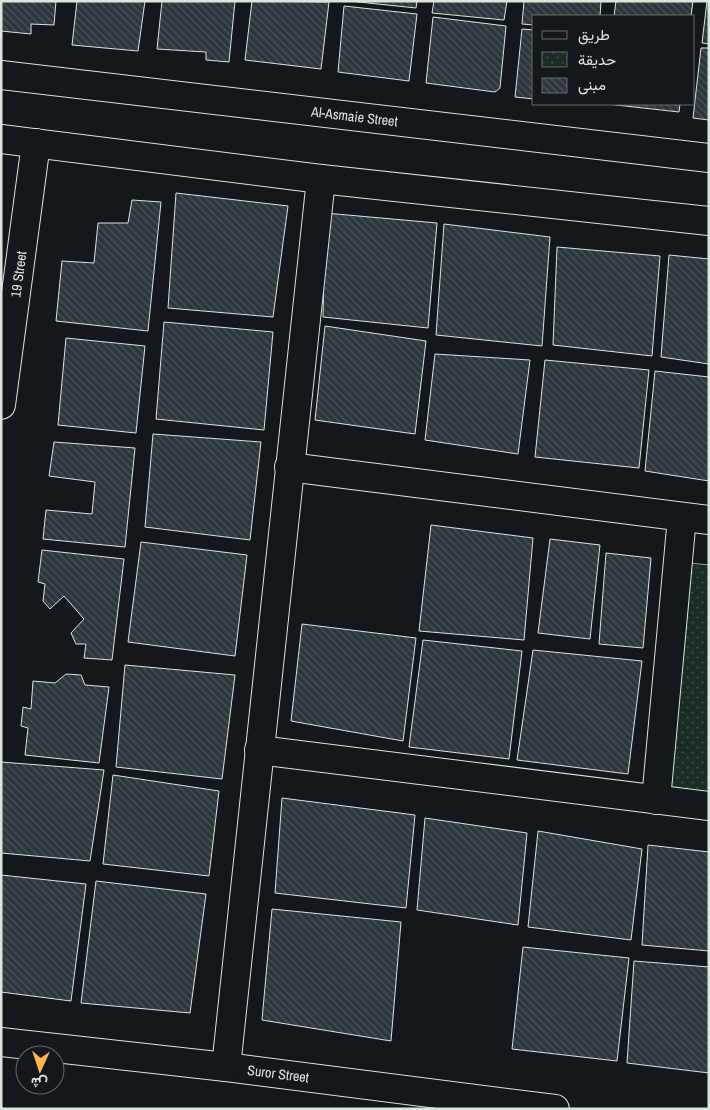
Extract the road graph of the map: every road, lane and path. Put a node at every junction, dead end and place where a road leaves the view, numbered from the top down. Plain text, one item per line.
1 (1, 75) edge
2 (1, 139) edge
3 (36, 143) junction
4 (709, 158) edge
5 (321, 179) junction
6 (709, 221) edge
7 (1, 405) edge
8 (289, 467) junction
9 (682, 517) junction
10 (709, 520) edge
11 (259, 750) junction
12 (656, 800) junction
13 (709, 806) edge
14 (1, 1042) edge
15 (226, 1066) junction
16 (541, 1108) edge

1 - 4 street, Al-Asmaie Street
2 - 3 street
3 - 5 street
3 - 7 street, 19 Street
5 - 6 street
5 - 8 street
8 - 9 street
8 - 11 street
9 - 10 street
9 - 12 street
11 - 12 street
11 - 15 street
12 - 13 street
14 - 15 street, Suror Street
15 - 16 street, Suror Street

